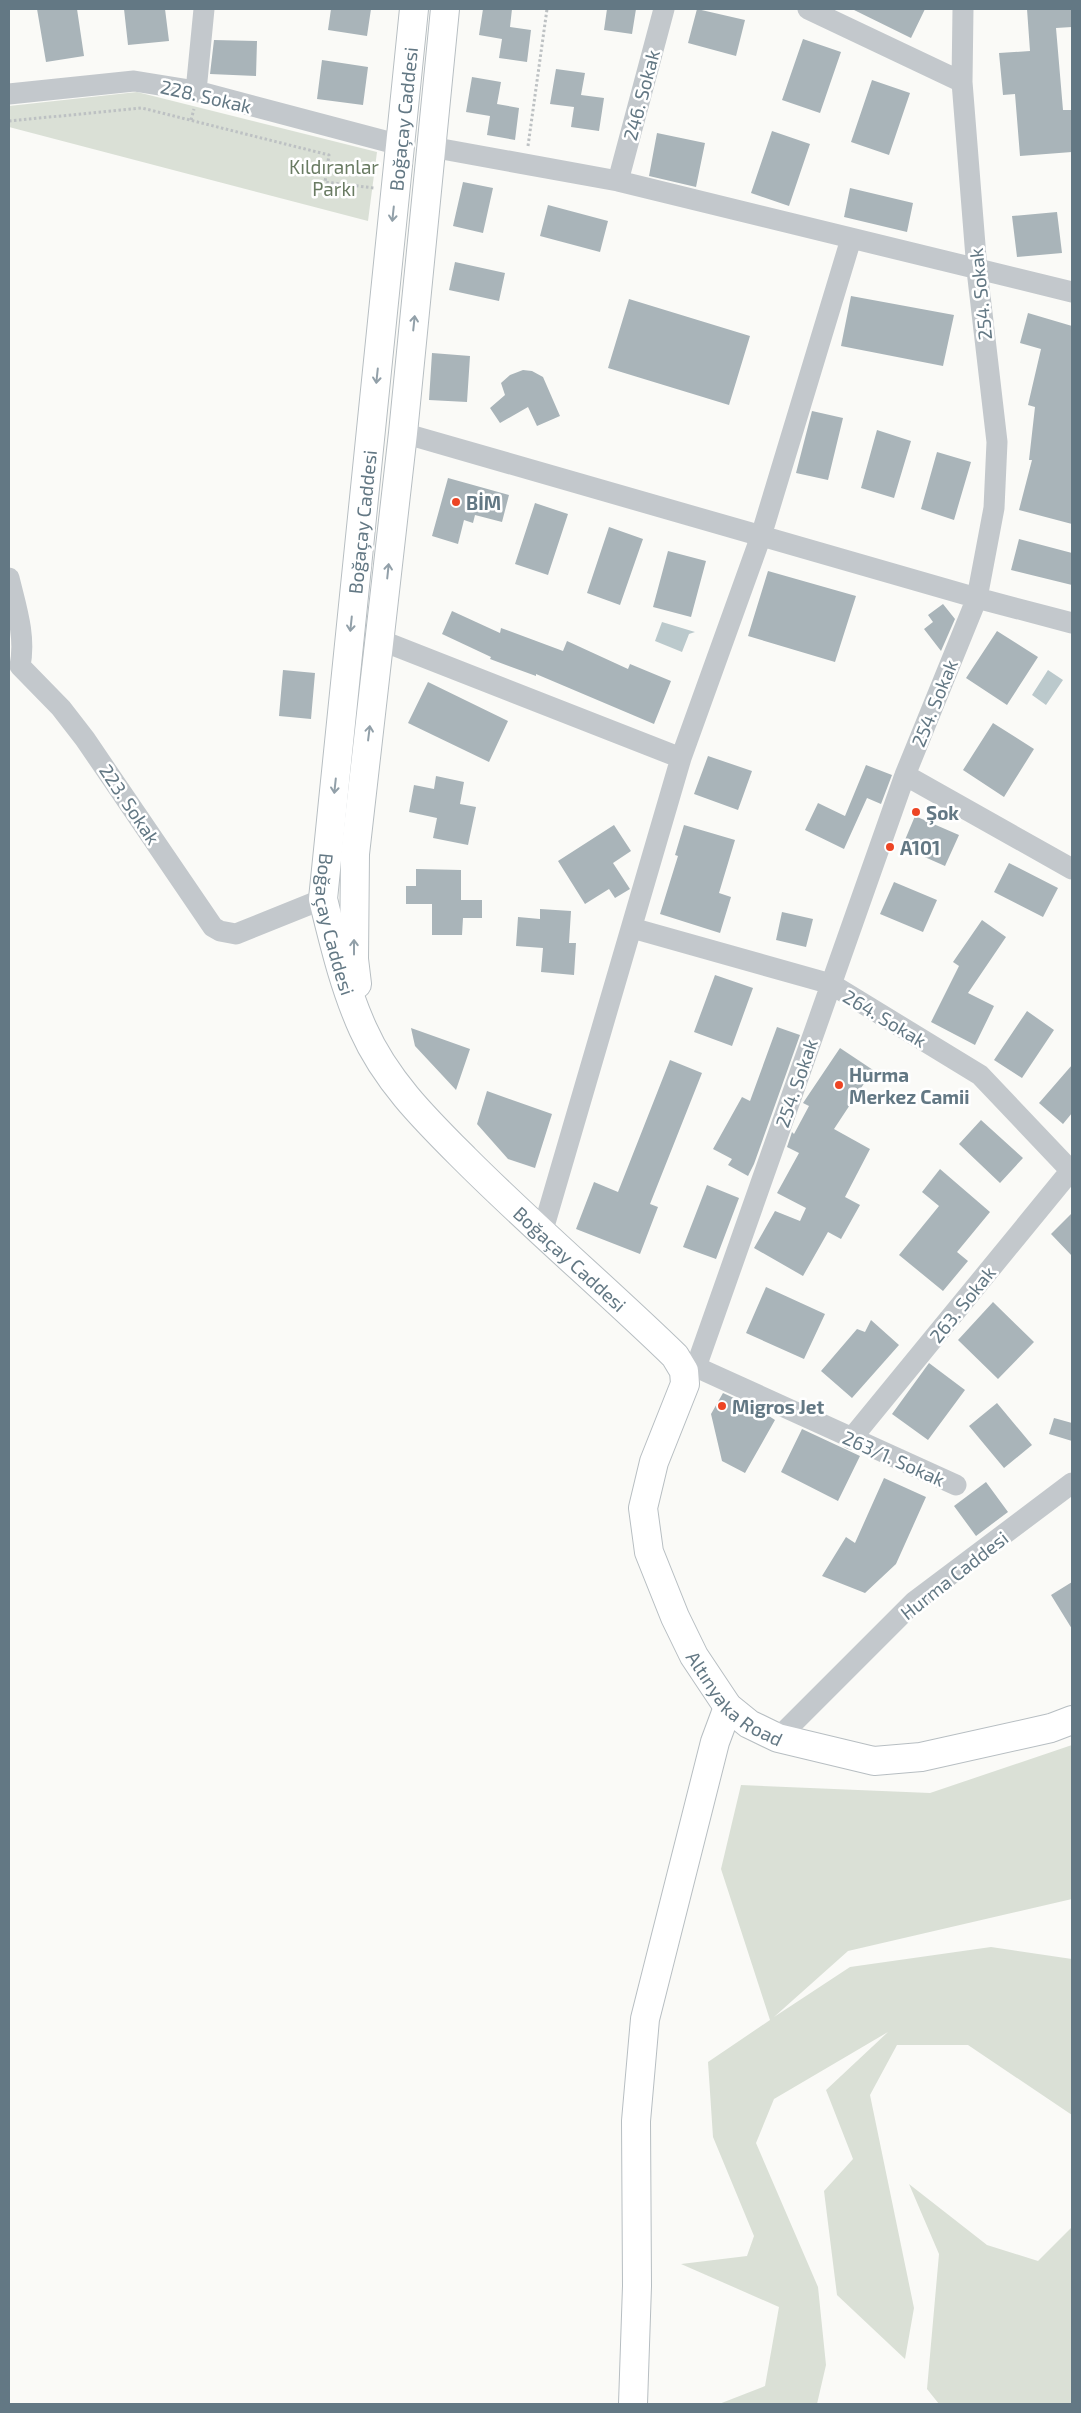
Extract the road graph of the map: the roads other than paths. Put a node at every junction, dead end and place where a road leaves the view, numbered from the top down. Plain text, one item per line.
1 (204, 9) edge
2 (414, 9) edge
3 (445, 9) edge
4 (664, 9) edge
5 (808, 9) edge
6 (963, 9) edge
7 (962, 82) junction
8 (9, 94) edge
9 (195, 99) junction
10 (400, 145) junction
11 (431, 147) junction
12 (618, 181) junction
13 (851, 239) junction
14 (977, 270) junction
15 (1072, 292) edge
16 (403, 432) junction
17 (761, 536) junction
18 (9, 578) edge
19 (977, 598) junction
20 (1072, 623) edge
21 (380, 640) junction
22 (14, 663) edge
23 (681, 758) junction
24 (905, 775) junction
25 (1072, 868) edge
26 (323, 899) junction
27 (632, 928) junction
28 (831, 984) junction
29 (363, 1030) junction
30 (1072, 1170) edge
31 (542, 1233) junction
32 (690, 1369) junction
33 (851, 1439) junction
34 (1072, 1483) edge
35 (956, 1485) dead end
36 (728, 1707) junction
37 (1072, 1720) edge
38 (778, 1738) junction
39 (633, 2404) edge

1 - 9 street
2 - 10 main road, Boğaçay Caddesi
3 - 11 main road, Boğaçay Caddesi
4 - 12 street, 246. Sokak
5 - 7 street
6 - 7 street, 254. Sokak
7 - 14 street, 254. Sokak
8 - 9 street, 228. Sokak
9 - 10 street, 228. Sokak
10 -> 26 main road, Boğaçay Caddesi
11 - 12 street
16 -> 11 main road, Boğaçay Caddesi
12 - 13 street
13 - 14 street
13 - 17 street
14 - 15 street
14 - 19 street, 254. Sokak
16 - 17 street
21 -> 16 main road, Boğaçay Caddesi
17 - 19 street
17 - 23 street
18 - 22 street, 223. Sokak
19 - 20 street
19 - 24 street, 254. Sokak
21 - 23 street
29 -> 21 main road, Boğaçay Caddesi
22 - 26 street, 223. Sokak
23 - 27 street
24 - 25 street
24 - 28 street, 254. Sokak
26 - 29 main road, Boğaçay Caddesi
27 - 28 street, 264. Sokak
27 - 31 street
28 - 30 street, 264. Sokak
28 - 32 street, 254. Sokak
29 - 31 main road, Boğaçay Caddesi
30 - 33 street, 263. Sokak
31 - 32 main road, Boğaçay Caddesi
32 - 33 street, 263/1. Sokak
32 - 36 main road, Altınyaka Road
33 - 35 street, 263/1. Sokak
34 - 38 street, Hurma Caddesi
36 - 38 main road, Altınyaka Road
36 - 39 main road
37 - 38 main road, Altınyaka Road

